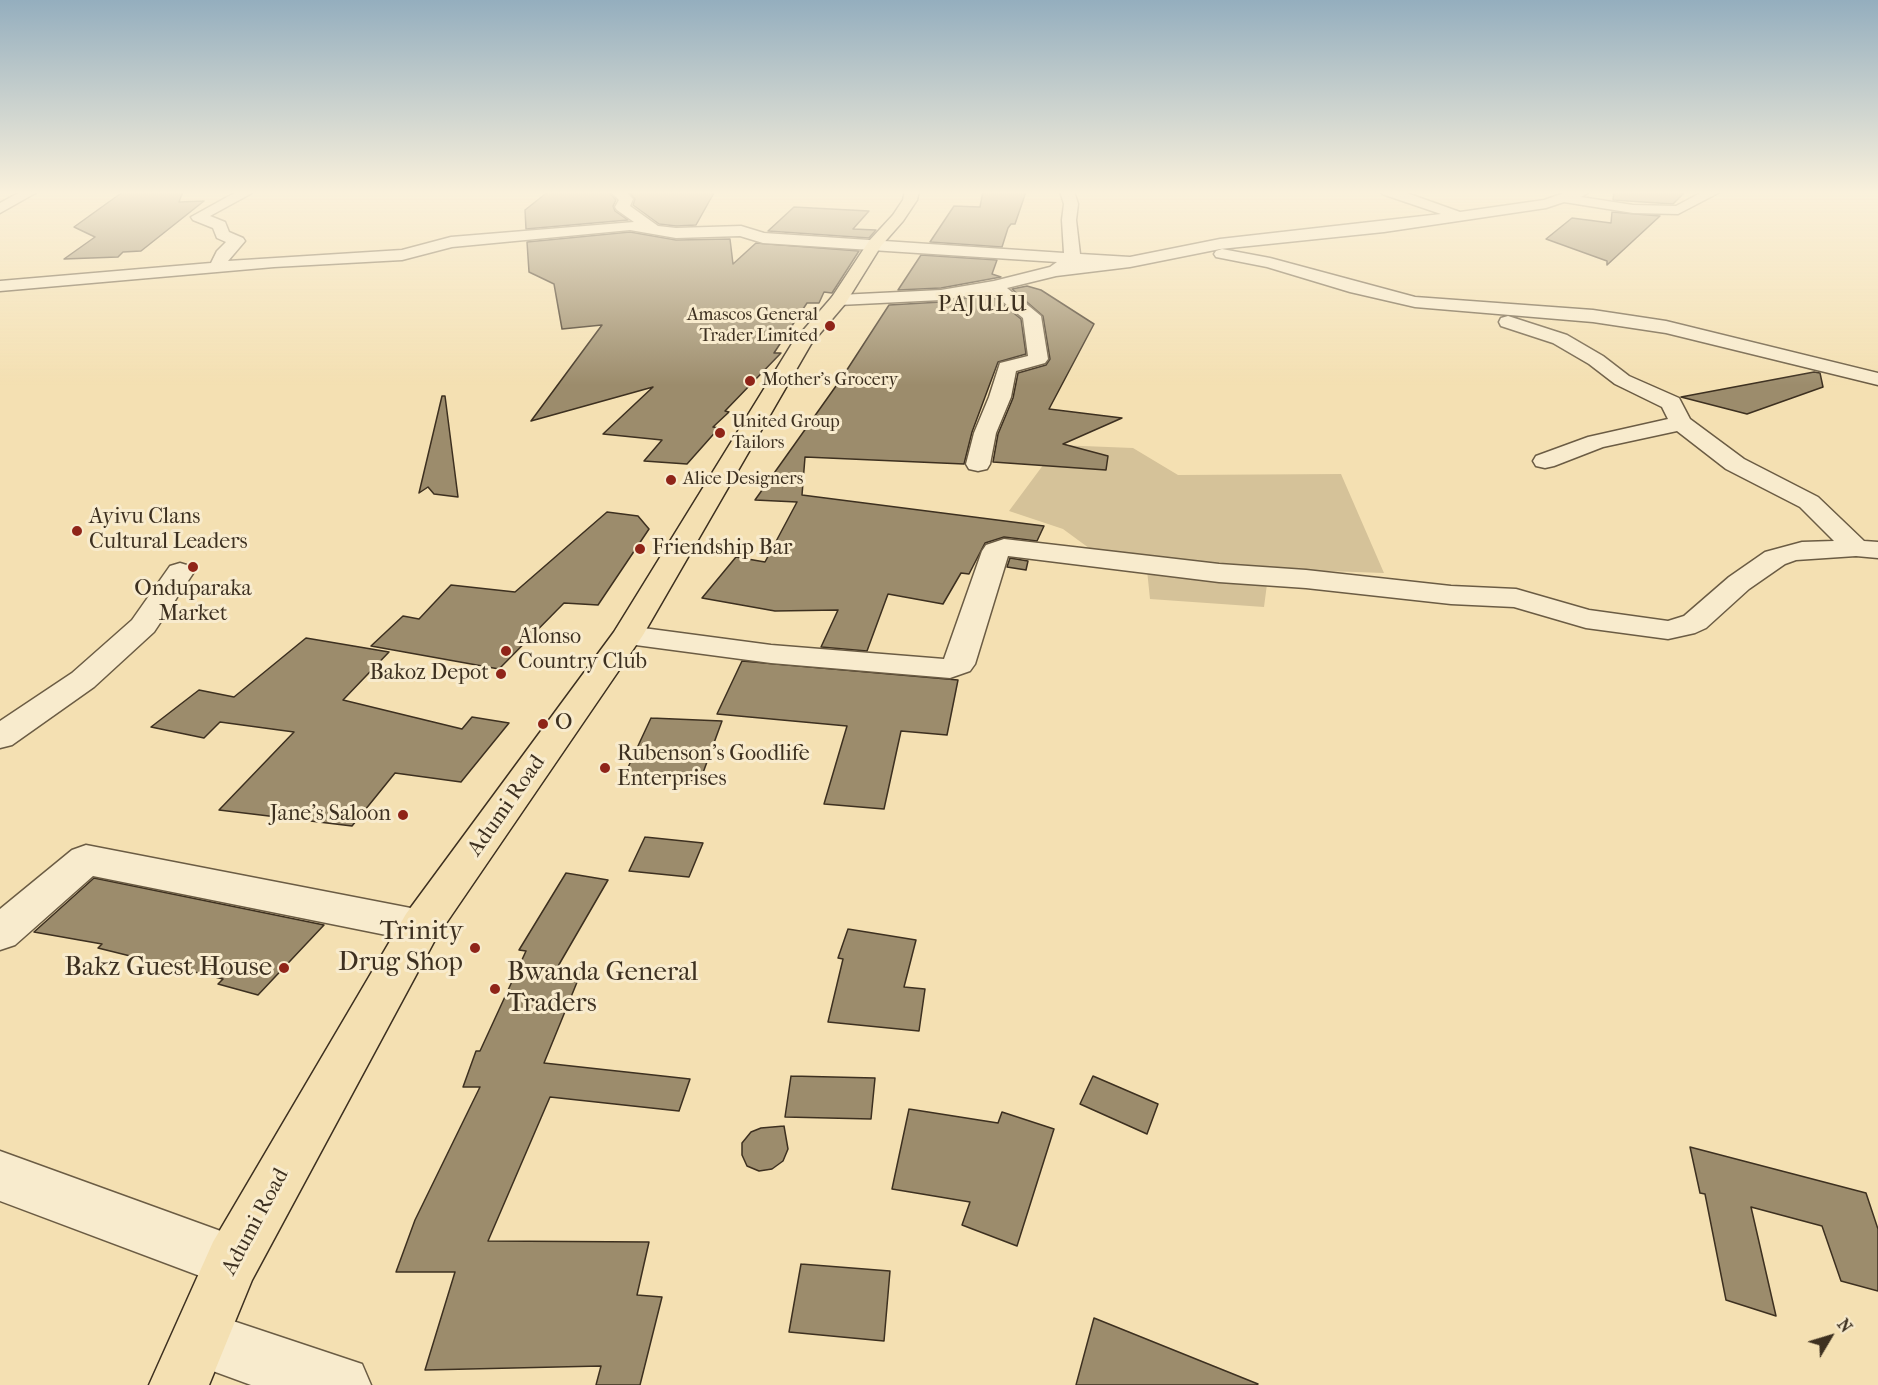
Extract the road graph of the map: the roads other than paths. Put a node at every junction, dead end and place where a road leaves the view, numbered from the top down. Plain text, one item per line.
1 (222, 256) edge
2 (391, 256) edge
3 (867, 256) edge
4 (1032, 256) edge
5 (1071, 256) edge
6 (1166, 256) edge
7 (1229, 256) edge
8 (1071, 260) junction
9 (1130, 262) junction
10 (218, 266) junction
11 (1056, 271) junction
12 (0, 286) edge
13 (994, 286) junction
14 (839, 300) junction
15 (1467, 307) junction
16 (1878, 379) edge
17 (1681, 423) junction
18 (1545, 461) dead end
19 (978, 464) dead end
20 (1867, 549) edge
21 (180, 572) dead end
22 (628, 636) junction
23 (0, 737) edge
24 (421, 926) junction
25 (0, 933) edge
26 (0, 1176) edge
27 (232, 1261) junction
28 (190, 1362) edge
29 (341, 1385) edge

1 - 10 street
2 - 10 street
3 - 14 main road, Adumi Road
4 - 8 street
5 - 8 street
6 - 9 street
7 - 15 street
8 - 9 street
8 - 11 street
9 - 11 street
10 - 12 street
11 - 13 street
13 - 14 street
13 - 19 street
14 - 22 main road, Adumi Road
15 - 16 street
15 - 17 street
17 - 18 street
17 - 20 street
20 - 22 street
21 - 23 street
22 - 24 main road, Adumi Road
24 - 25 street
24 - 27 main road, Adumi Road
26 - 27 street
27 - 28 main road, Adumi Road
28 - 29 street

